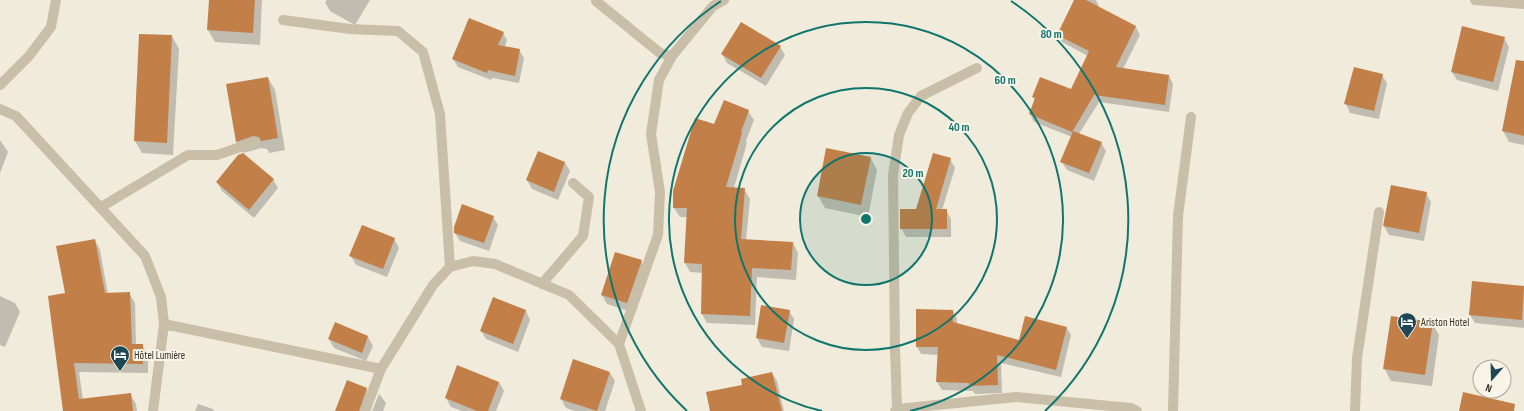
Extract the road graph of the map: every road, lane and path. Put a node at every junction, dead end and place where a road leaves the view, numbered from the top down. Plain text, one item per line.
1 (56, 0) edge
2 (724, 0) edge
3 (1475, 0) edge
4 (596, 1) edge
5 (713, 3) edge
6 (1524, 4) edge
7 (283, 20) dead end
8 (672, 56) junction
9 (977, 68) dead end
10 (0, 85) edge
11 (0, 109) edge
12 (1191, 117) dead end
13 (255, 142) dead end
14 (573, 183) dead end
15 (100, 207) junction
16 (1379, 212) dead end
17 (450, 267) junction
18 (542, 284) junction
19 (164, 324) junction
20 (619, 344) junction
21 (381, 369) junction
22 (896, 410) edge
23 (153, 411) edge
24 (365, 411) edge
25 (641, 411) edge
26 (1137, 411) edge
27 (1173, 411) edge
28 (1355, 411) edge

1 - 10 street
2 - 5 street
3 - 6 street
4 - 8 street
5 - 8 street
7 - 17 street
8 - 20 street
9 - 22 street
11 - 15 street
12 - 27 street
13 - 15 street
14 - 18 street
15 - 19 street
16 - 28 street
17 - 18 street
17 - 21 street
18 - 20 street
19 - 21 street
19 - 23 street
20 - 25 street
21 - 24 street
22 - 26 street

